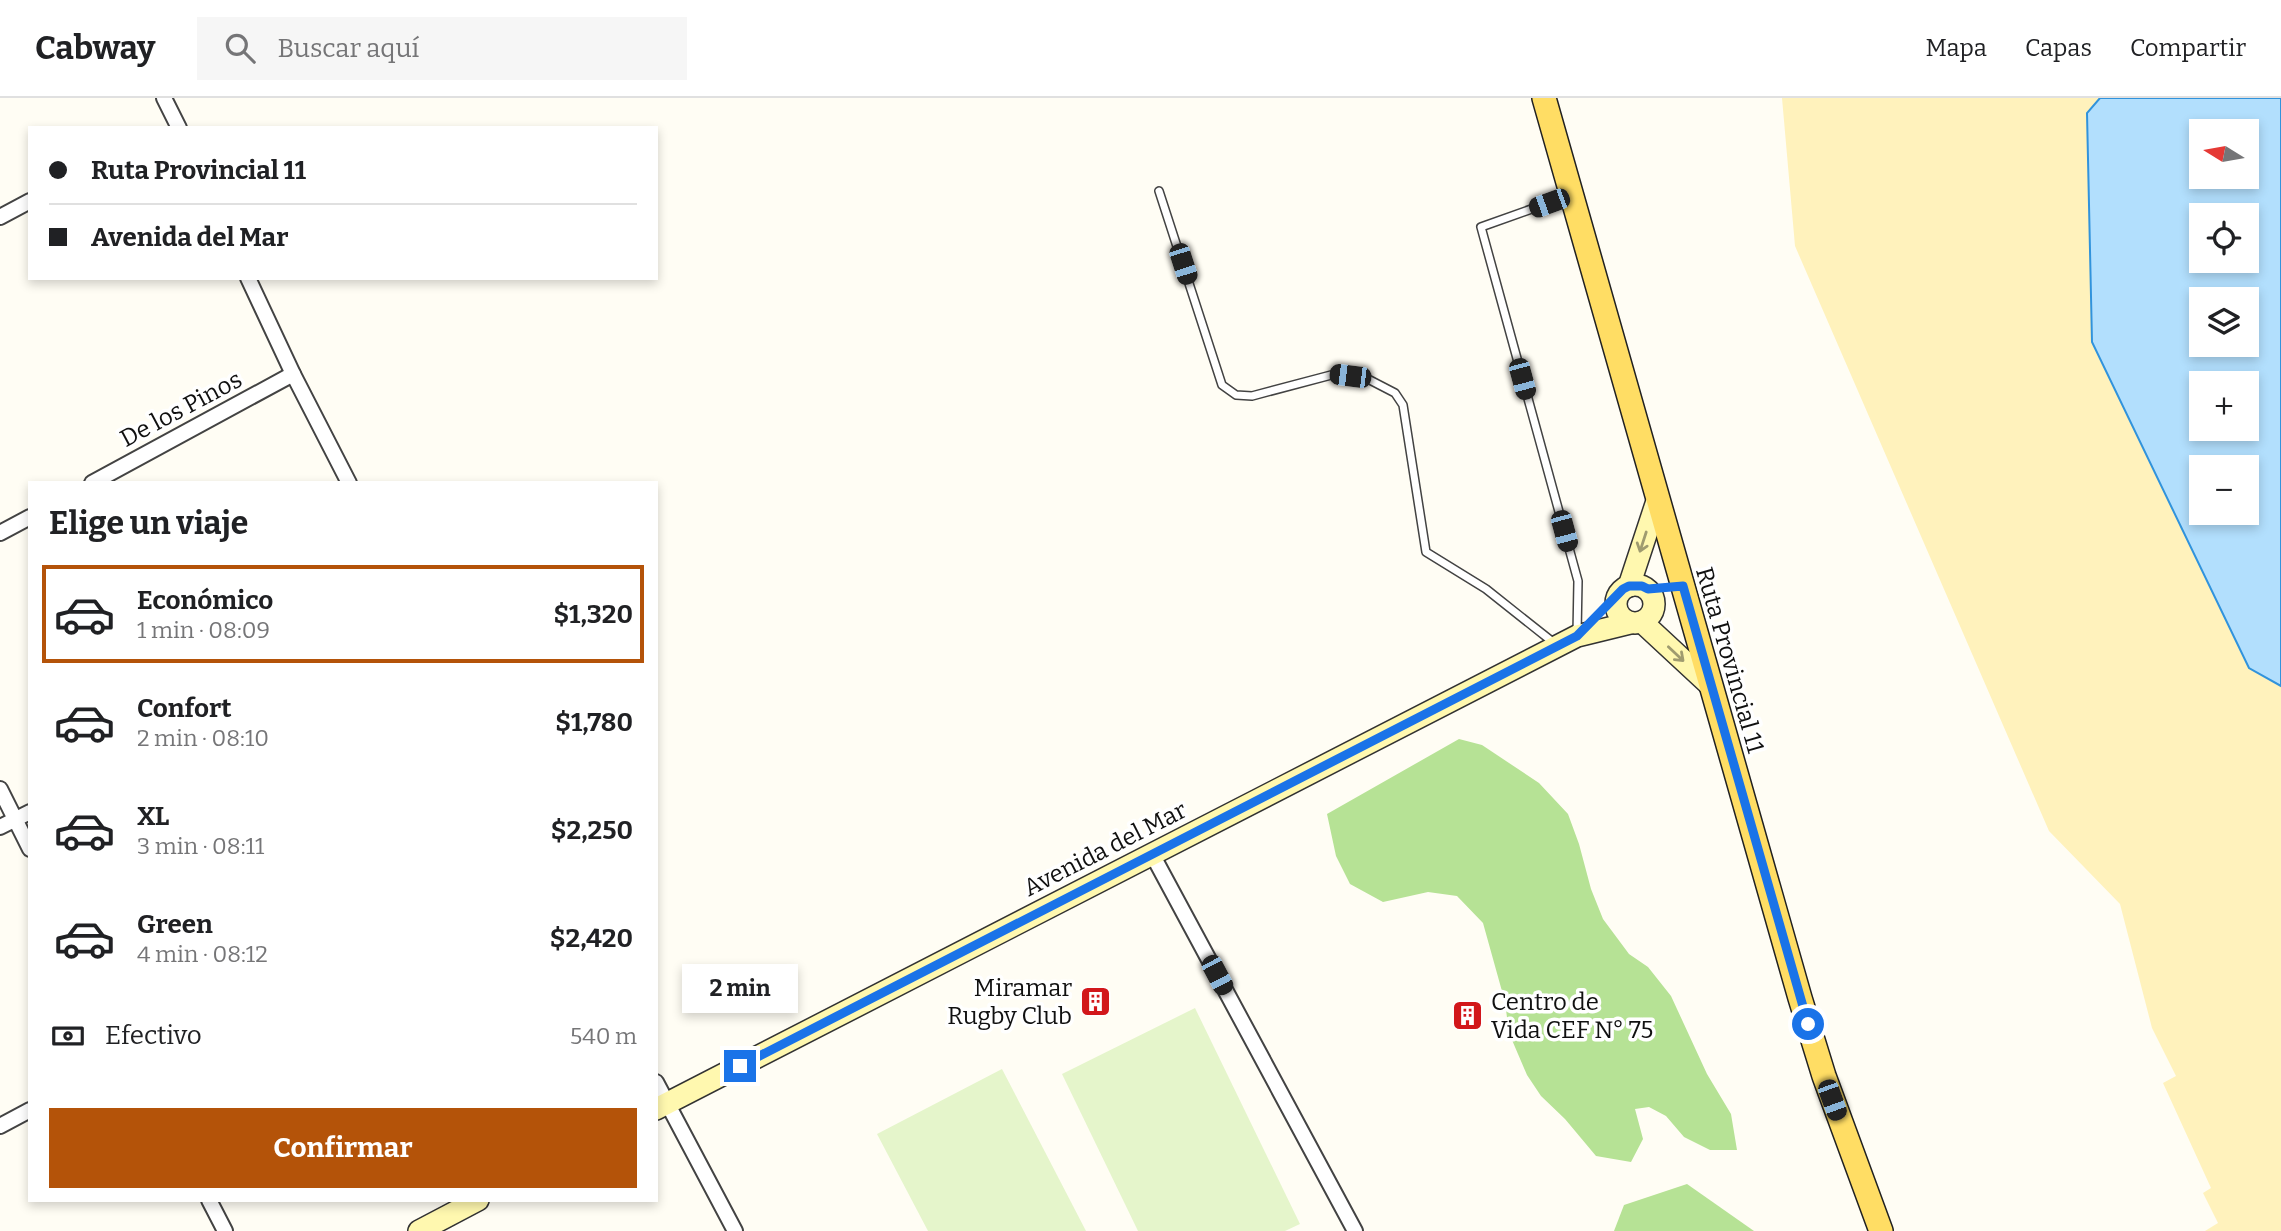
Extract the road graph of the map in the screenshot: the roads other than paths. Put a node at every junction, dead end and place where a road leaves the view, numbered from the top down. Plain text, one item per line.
1 (164, 98) edge
2 (1544, 98) edge
3 (174, 126) edge
4 (1159, 191) dead end
5 (1572, 194) junction
6 (28, 202) edge
7 (0, 217) edge
8 (249, 280) edge
9 (292, 374) junction
10 (96, 481) edge
11 (348, 481) edge
12 (1658, 498) junction
13 (28, 518) edge
14 (0, 533) edge
15 (1683, 586) junction
16 (1637, 603) junction
17 (1577, 636) junction
18 (1558, 646) junction
19 (1711, 686) junction
20 (0, 789) edge
21 (28, 813) edge
22 (15, 820) junction
23 (0, 827) edge
24 (28, 845) edge
25 (1152, 854) junction
26 (662, 1106) edge
27 (28, 1111) edge
28 (0, 1126) edge
29 (210, 1202) edge
30 (474, 1202) edge
31 (225, 1231) edge
32 (419, 1231) edge
33 (735, 1231) edge
34 (1355, 1231) edge
35 (1881, 1231) edge

1 - 3 street
2 - 5 main road, Ruta Provincial 11
4 - 18 lane
5 - 12 main road, Ruta Provincial 11
5 - 17 lane
6 - 7 street
8 - 9 street
9 - 10 street, De los Pinos
9 - 11 street
12 - 15 main road, Ruta Provincial 11
12 -> 16 main road, Avenida del Mar
13 - 14 street
15 - 16 main road
15 - 19 main road, Ruta Provincial 11
16 - 17 main road, Avenida del Mar
16 - 17 main road, Avenida del Mar
16 -> 19 main road
17 - 18 main road, Avenida del Mar
18 - 25 main road, Avenida del Mar
19 - 35 main road, Ruta Provincial 11
20 - 22 street
21 - 22 street
22 - 23 street
22 - 24 street
25 - 26 main road, Avenida del Mar
25 - 34 street
26 - 33 street
27 - 28 street
29 - 31 street
30 - 32 main road

